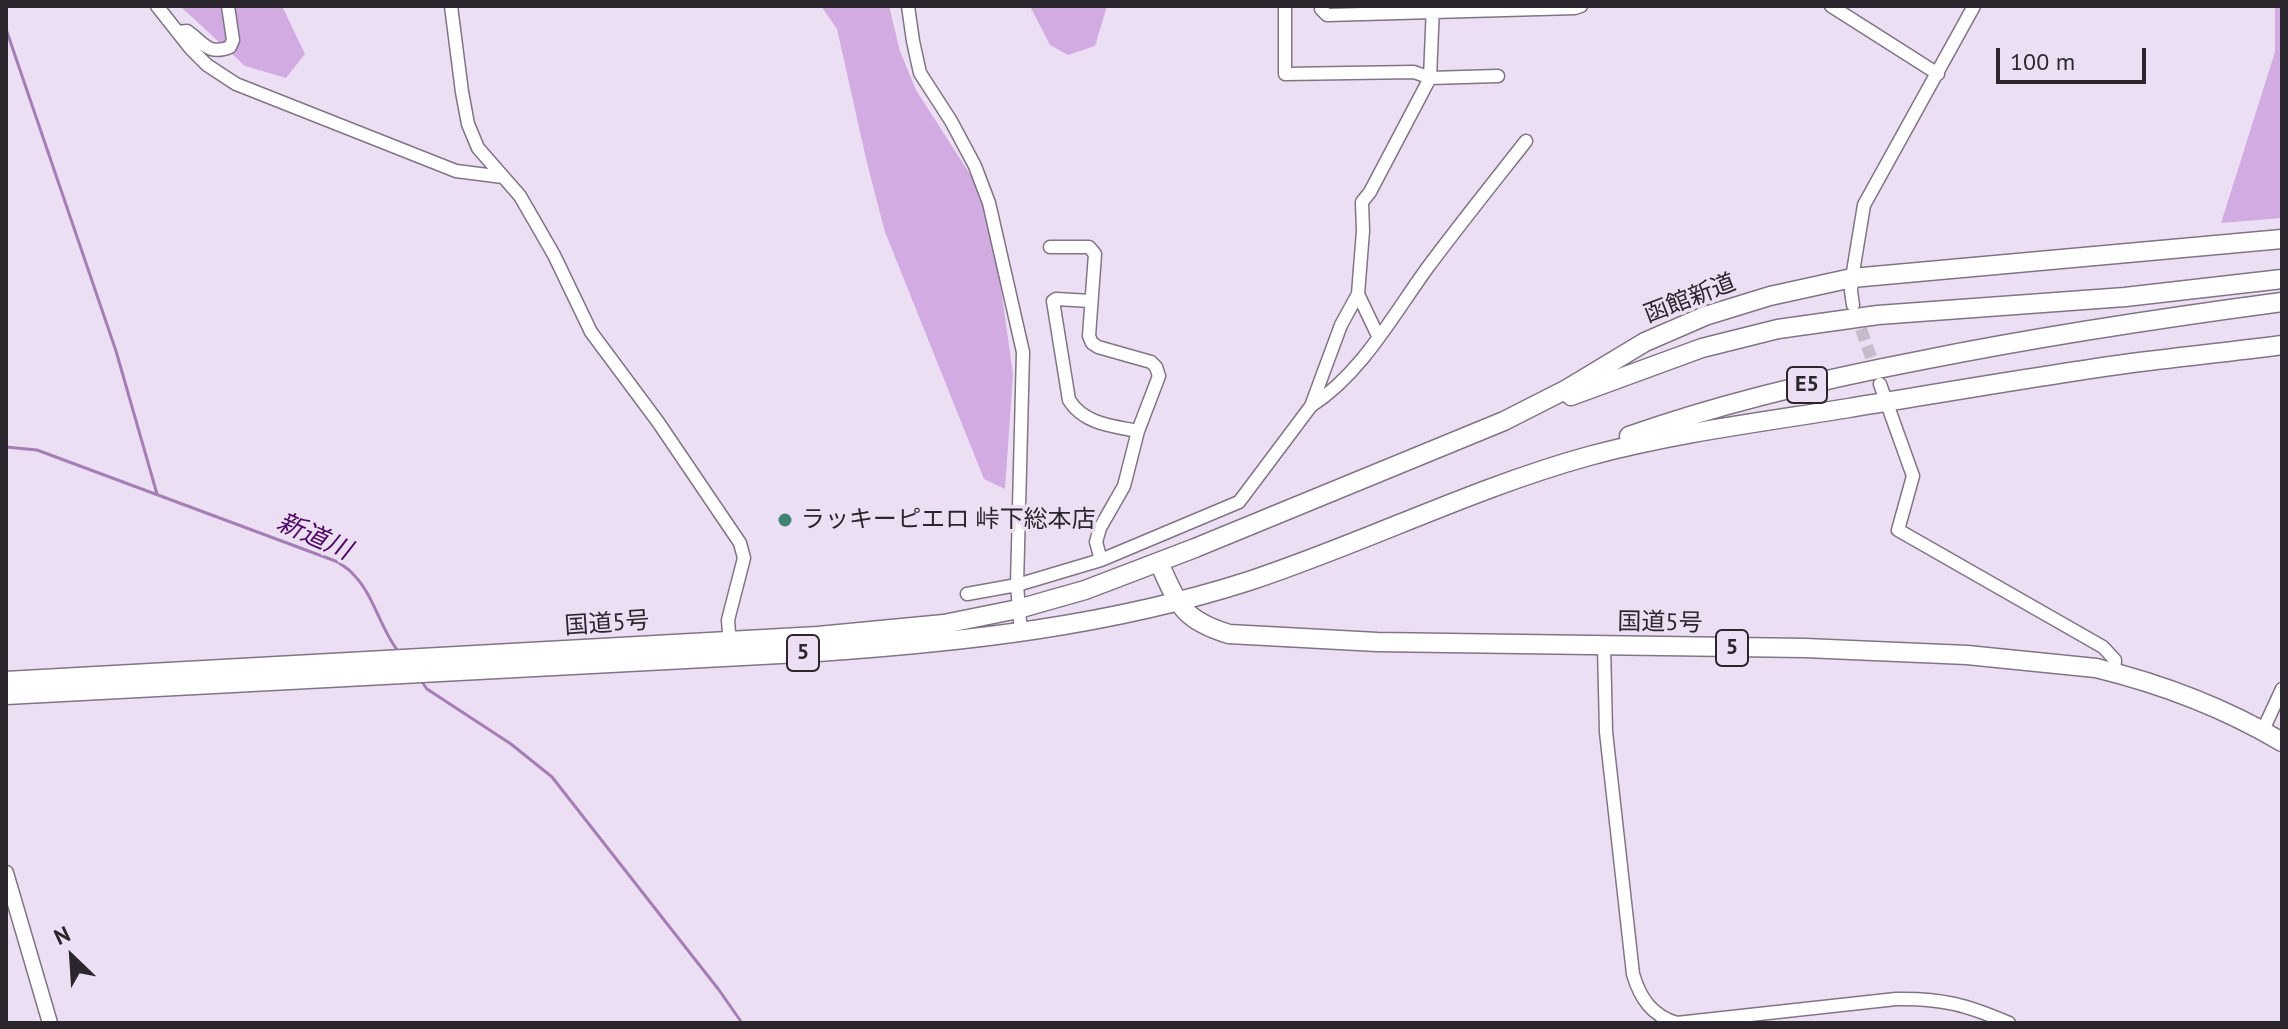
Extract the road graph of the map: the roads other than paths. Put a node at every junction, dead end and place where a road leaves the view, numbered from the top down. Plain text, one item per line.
1 (157, 6) edge
2 (228, 6) edge
3 (451, 6) edge
4 (908, 6) edge
5 (1285, 6) edge
6 (1321, 6) edge
7 (1581, 6) edge
8 (1831, 6) edge
9 (1974, 6) edge
10 (1433, 9) edge
11 (178, 32) junction
12 (1938, 74) junction
13 (1498, 76) dead end
14 (1430, 78) junction
15 (1526, 141) dead end
16 (503, 177) junction
17 (2282, 239) edge
18 (1050, 247) dead end
19 (1852, 278) junction
20 (2282, 279) edge
21 (1358, 294) junction
22 (1091, 301) junction
23 (2282, 302) edge
24 (1853, 305) tunnel mouth
25 (1378, 336) junction
26 (2282, 345) edge
27 (1880, 384) tunnel mouth
28 (1887, 402) junction
29 (1311, 406) junction
30 (1504, 421) junction
31 (1138, 431) junction
32 (1496, 487) junction
33 (1239, 502) junction
34 (1251, 526) junction
35 (1101, 560) junction
36 (1159, 563) junction
37 (1017, 585) junction
38 (967, 594) dead end
39 (1177, 602) junction
40 (1018, 609) junction
41 (1021, 633) junction
42 (1604, 645) junction
43 (730, 649) junction
44 (392, 666) junction
45 (2114, 673) junction
46 (6, 681) edge
47 (2282, 689) edge
48 (6, 695) edge
49 (2263, 730) junction
50 (2282, 742) edge
51 (6, 873) edge
52 (50, 1023) edge
53 (2009, 1023) edge

1 - 11 street
2 - 11 street
3 - 16 street
4 - 37 street
5 - 14 street
6 - 10 street
7 - 10 street
8 - 12 street
9 - 12 street
10 - 14 street
11 - 16 street
12 - 19 street
13 - 14 street
14 - 21 street
15 - 25 street
16 - 43 street
17 - 19 highway, 函館新道 / 5
18 - 22 street
19 - 24 street
19 - 30 highway, 函館新道 / 5
20 - 30 highway
21 - 25 street
21 - 29 street
22 - 31 street
22 - 31 street
23 - 32 highway, E5
25 - 29 street
26 - 28 highway, 5
27 - 28 street
28 - 32 highway, 5
28 - 45 street
29 - 33 street
30 - 34 highway, 函館新道 / 5
31 - 35 street
32 - 39 highway, 5
33 - 34 street
33 - 35 street
34 - 36 highway, 函館新道 / 5
35 - 37 street
36 - 39 highway, 国道5号 / 5
36 - 40 highway, 国道5号 / 5
37 - 38 street
37 - 40 street
39 - 41 highway, 国道5号 / 5
39 - 42 highway, 国道5号 / 5
40 - 41 street
40 - 43 highway, 国道5号 / 5
41 - 43 highway, 国道5号 / 5
42 - 45 highway, 国道5号 / 5
42 - 53 street
43 - 44 highway, 国道5号 / 5
44 - 46 highway, 国道5号 / 5
44 - 48 highway, 国道5号 / 5
45 - 49 highway, 国道5号 / 5
47 - 49 street
49 - 50 highway, 国道5号 / 5
51 - 52 main road

